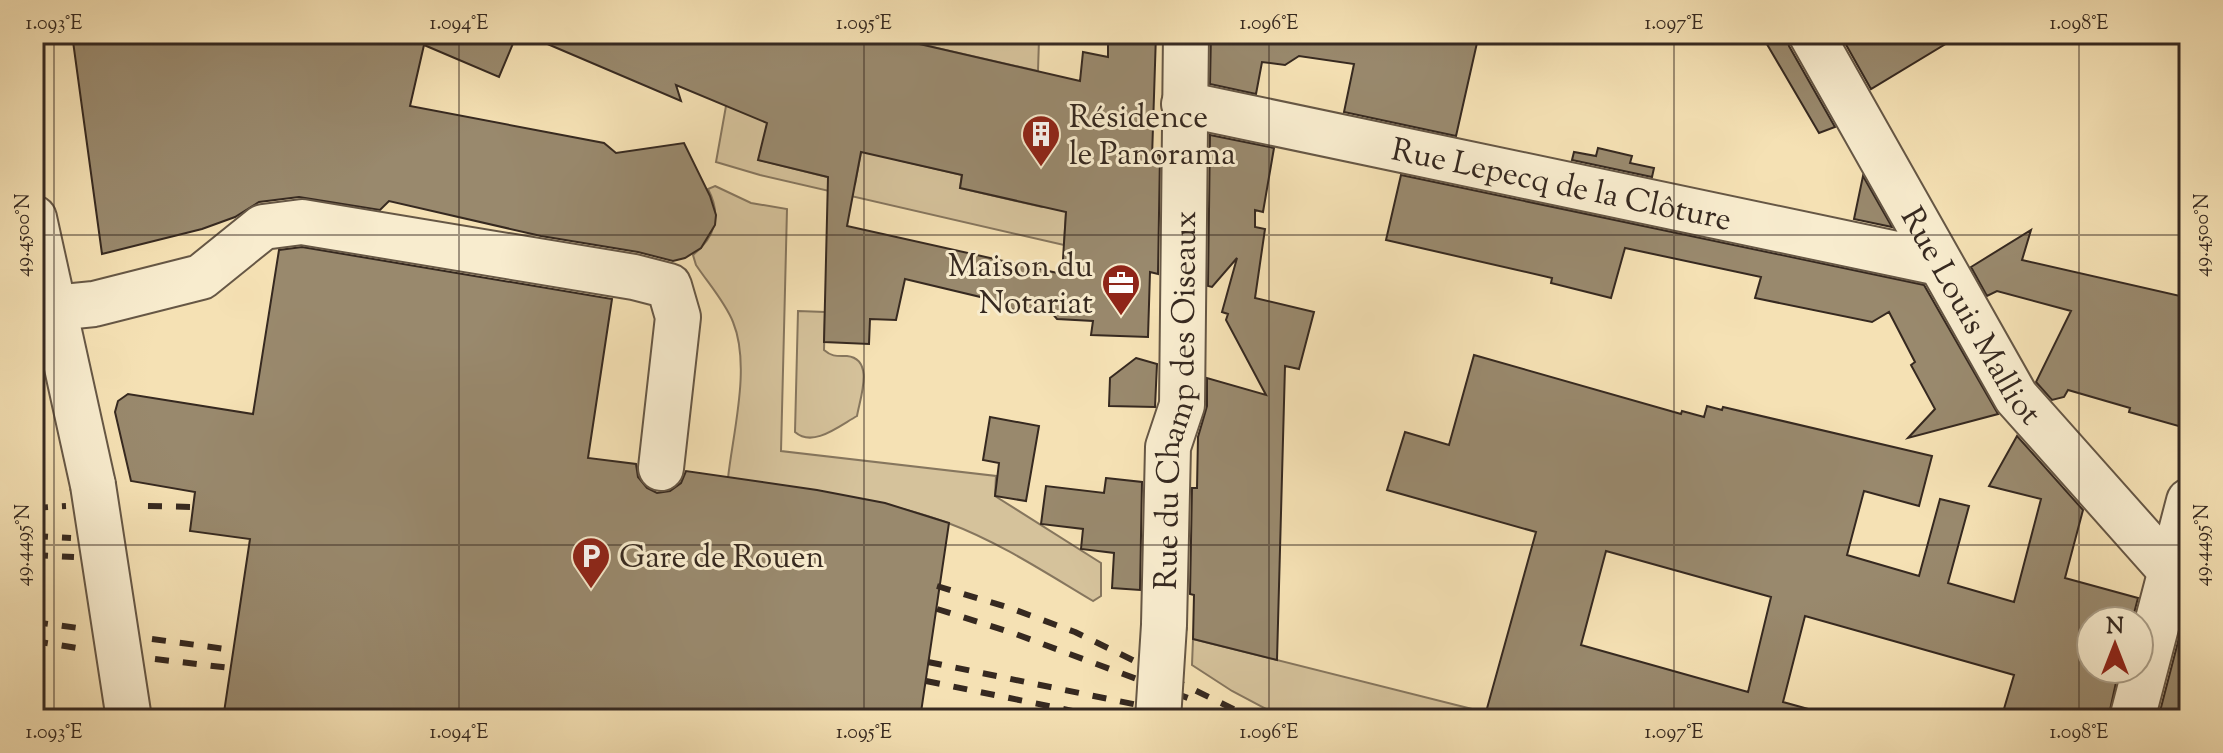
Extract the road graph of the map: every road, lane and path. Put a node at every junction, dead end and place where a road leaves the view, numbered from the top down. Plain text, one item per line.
1 (1186, 34) edge
2 (1811, 34) edge
3 (1184, 104) junction
4 (34, 218) edge
5 (1939, 263) junction
6 (54, 308) junction
7 (661, 468) dead end
8 (2189, 501) edge
9 (2170, 570) junction
10 (129, 719) edge
11 (1158, 719) edge
12 (2132, 719) edge

1 - 3 street, Rue du Champ des Oiseaux
2 - 5 street, Rue Louis Malliot
3 - 5 street, Rue Lepecq de la Clôture
3 - 11 street, Rue du Champ des Oiseaux, bridge
4 - 6 street
5 - 9 street, Rue Louis Malliot
6 - 7 street
6 - 10 street, bridge
8 - 9 street
9 - 12 street

